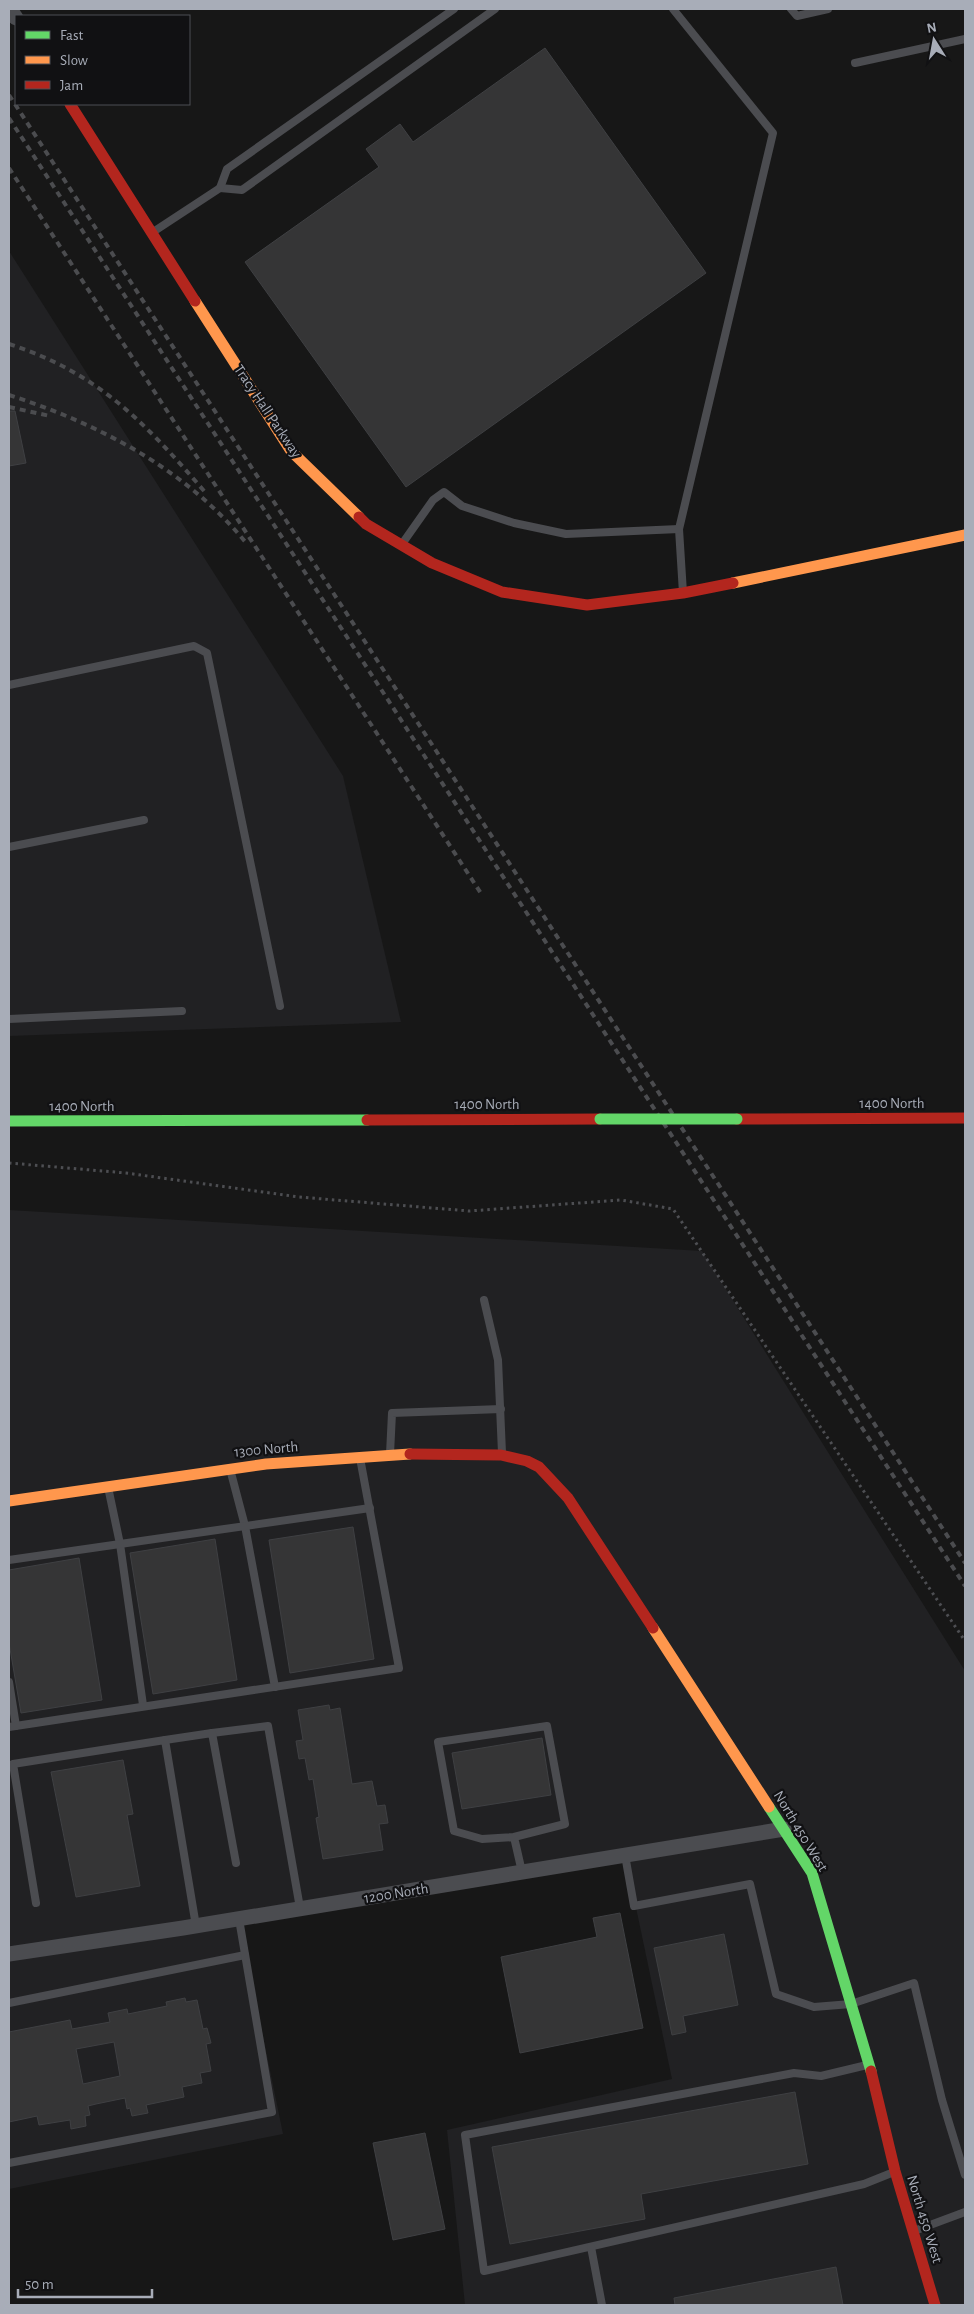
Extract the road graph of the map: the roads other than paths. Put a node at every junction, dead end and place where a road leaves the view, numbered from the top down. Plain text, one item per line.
1 (454, 9) edge
2 (495, 9) edge
3 (673, 9) edge
4 (791, 9) edge
5 (828, 9) edge
6 (965, 39) edge
7 (855, 63) dead end
8 (71, 105) edge
9 (220, 188) junction
10 (152, 233) junction
11 (679, 529) junction
12 (965, 535) edge
13 (402, 545) junction
14 (683, 593) junction
15 (9, 685) edge
16 (144, 820) dead end
17 (9, 847) edge
18 (280, 1006) dead end
19 (182, 1011) dead end
20 (9, 1019) edge
21 (965, 1118) edge
22 (9, 1122) edge
23 (484, 1300) dead end
24 (501, 1408) junction
25 (390, 1454) junction
26 (360, 1456) junction
27 (502, 1456) junction
28 (528, 1461) joint
29 (230, 1468) junction
30 (107, 1486) junction
31 (9, 1500) edge
32 (370, 1508) junction
33 (245, 1526) junction
34 (120, 1544) junction
35 (9, 1560) edge
36 (9, 1682) edge
37 (275, 1687) junction
38 (143, 1705) junction
39 (12, 1726) edge
40 (212, 1733) junction
41 (165, 1740) junction
42 (784, 1829) junction
43 (514, 1837) junction
44 (625, 1855) junction
45 (236, 1863) dead end
46 (522, 1872) junction
47 (36, 1903) dead end
48 (300, 1908) junction
49 (239, 1919) junction
50 (196, 1926) junction
51 (9, 1954) edge
52 (245, 1956) junction
53 (9, 2003) edge
54 (851, 2004) junction
55 (869, 2064) junction
56 (9, 2163) edge
57 (895, 2171) junction
58 (965, 2176) edge
59 (965, 2212) edge
60 (913, 2231) junction
61 (591, 2247) junction
62 (602, 2305) edge
63 (935, 2305) edge

1 - 9 lane
2 - 9 lane
3 - 11 lane
4 - 5 lane
6 - 7 lane
8 - 10 street, Tracy Hall Parkway
9 - 10 lane
10 - 13 street, Tracy Hall Parkway
11 - 13 lane
11 - 14 lane
12 - 14 street, Tracy Hall Parkway
13 - 14 street, Tracy Hall Parkway
15 - 18 lane
16 - 17 lane
19 - 20 lane
21 - 22 street, 1400 North, bridge
23 - 24 lane
24 - 25 lane
24 - 27 lane
25 - 26 street, 1300 North
25 - 27 street, 1300 North
26 - 29 street, 1300 North
26 - 32 lane
27 - 28 street, 1300 North
28 - 42 street, North 450 West
29 - 30 street, 1300 North
29 - 33 lane
30 - 31 street, 1300 North
30 - 34 lane
32 - 33 lane
32 - 37 lane
33 - 34 lane
33 - 37 lane
34 - 35 lane
34 - 38 lane
36 - 39 lane
37 - 38 lane
38 - 39 lane
40 - 41 lane
40 - 45 lane
40 - 48 lane
41 - 47 lane
41 - 50 lane
42 - 44 street, 1200 North
42 - 54 street, North 450 West
43 - 43 lane
43 - 46 lane
44 - 46 street, 1200 North
44 - 54 lane
46 - 48 street, 1200 North
48 - 49 street, 1200 North
49 - 50 street, 1200 North
49 - 52 lane
50 - 51 street, 1200 North
52 - 53 lane
52 - 56 lane
54 - 55 street, North 450 West
54 - 58 lane
55 - 57 street, North 450 West
55 - 61 lane
57 - 60 street, North 450 West
57 - 61 lane
59 - 60 lane
60 - 63 street, North 450 West
61 - 62 lane

